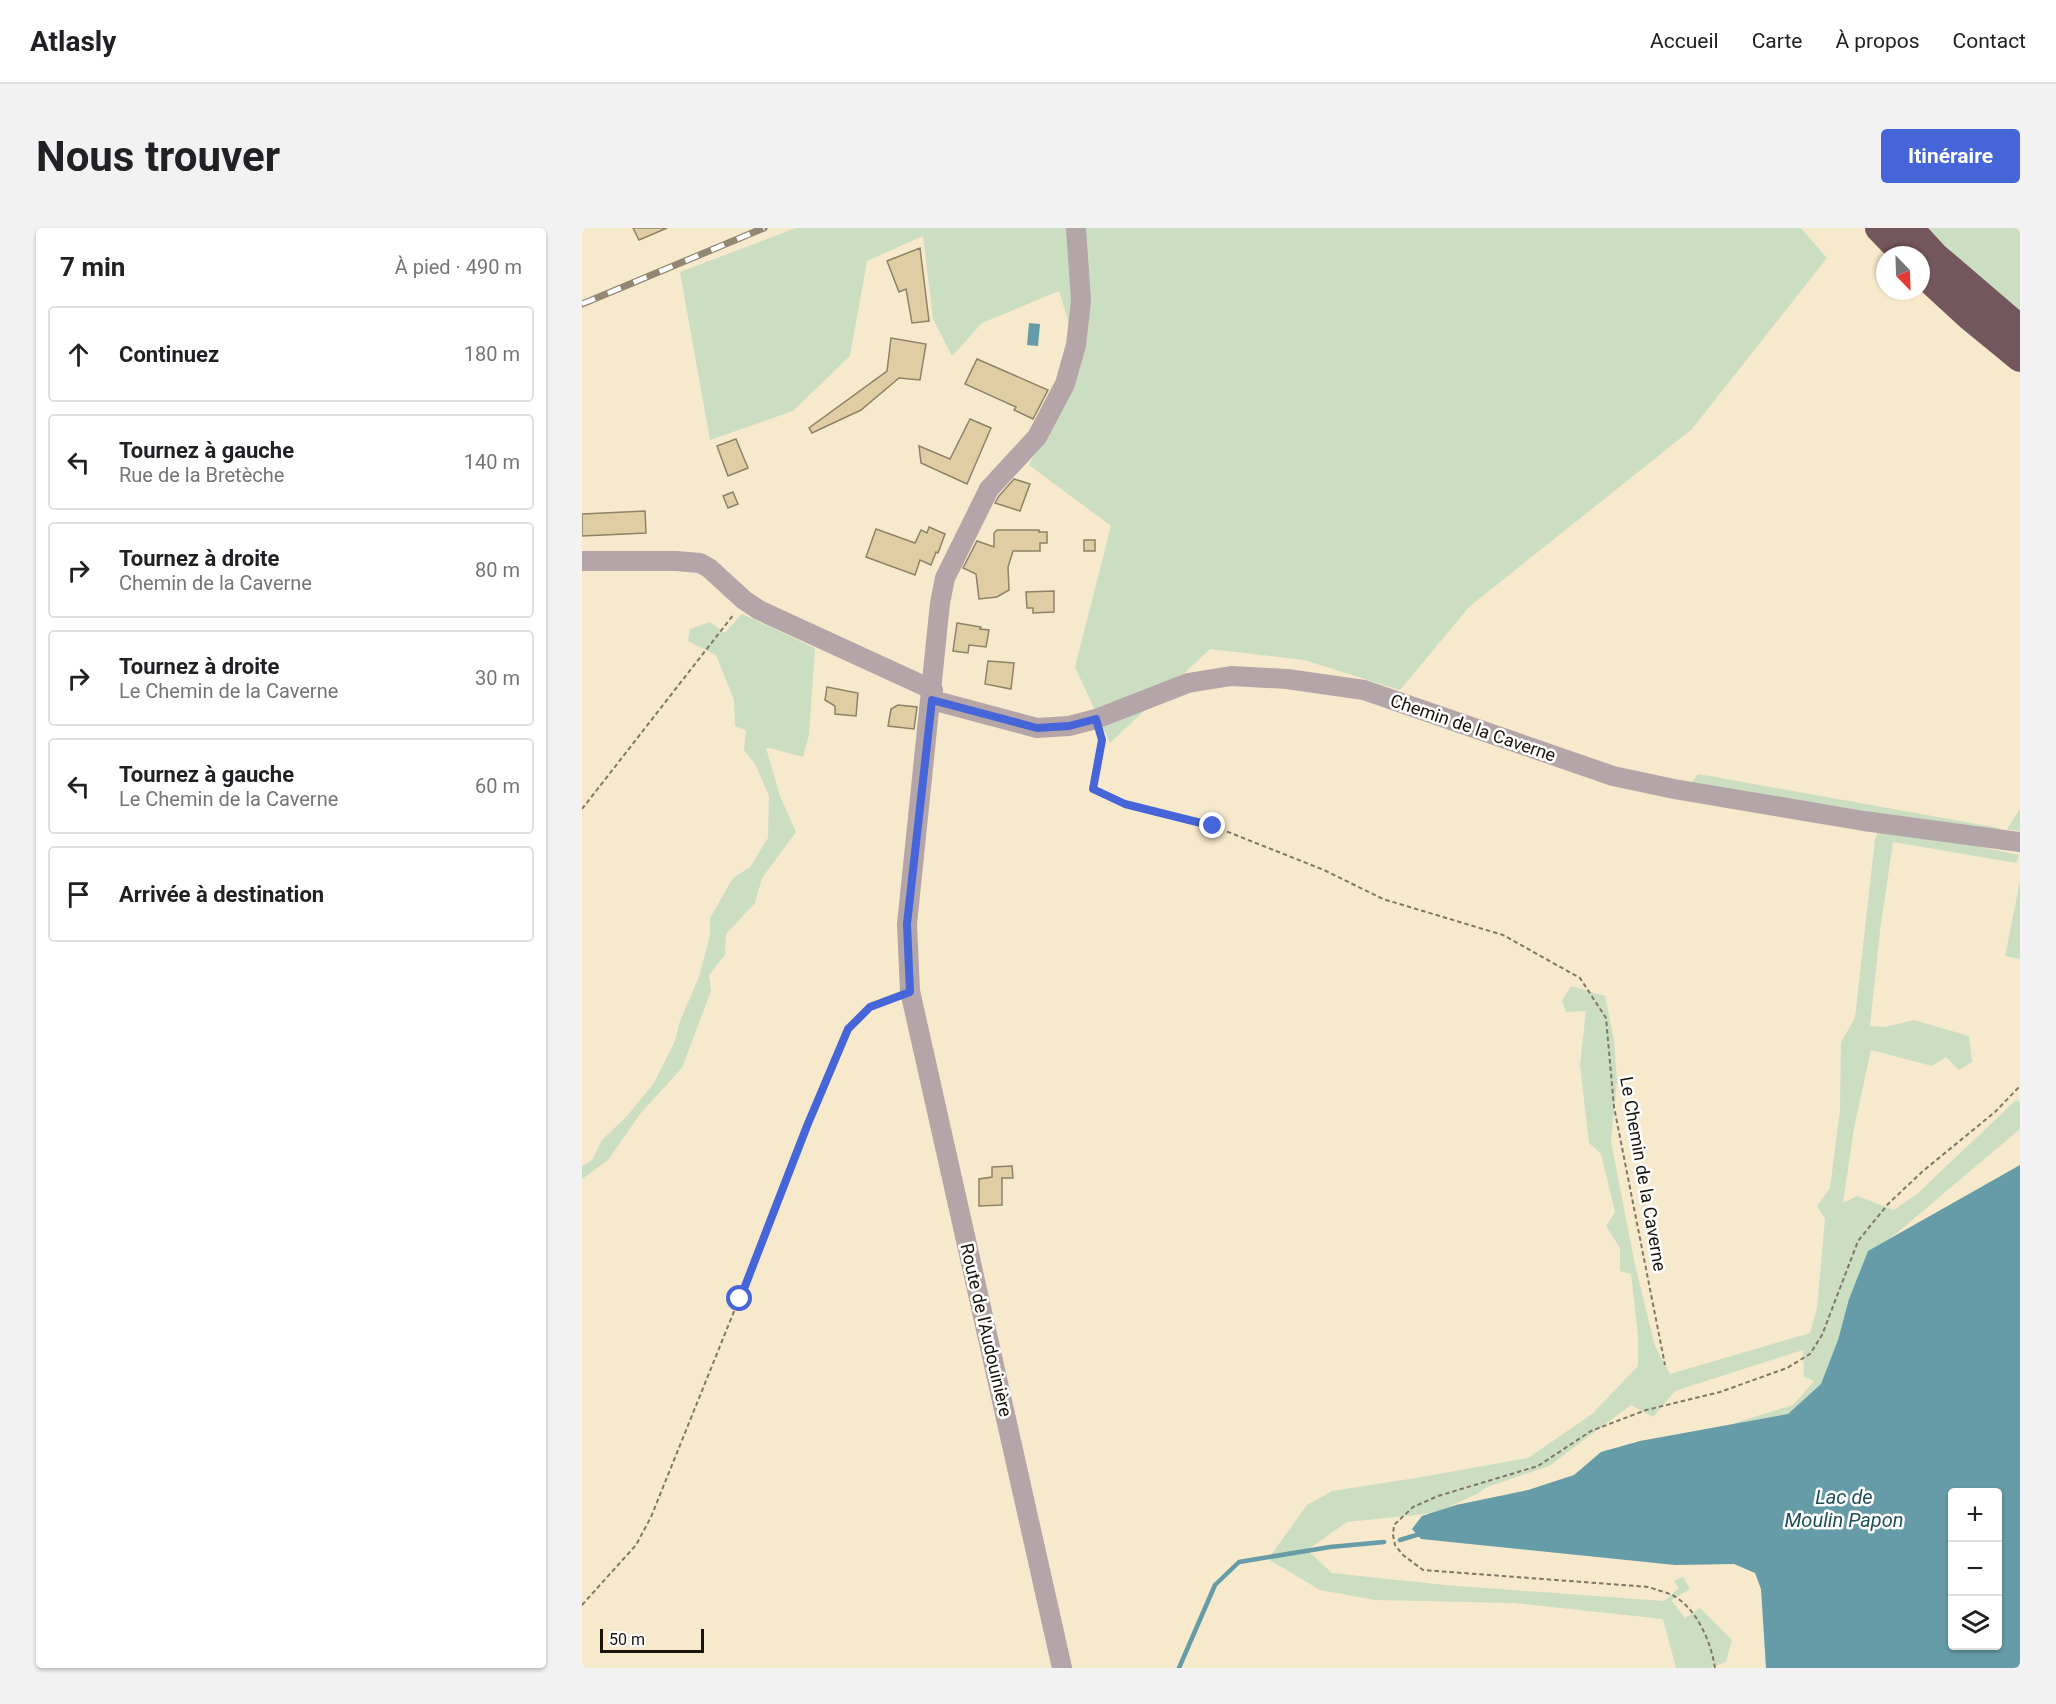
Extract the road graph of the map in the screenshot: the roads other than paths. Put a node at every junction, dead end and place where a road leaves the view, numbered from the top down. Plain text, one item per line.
1 (1076, 228) edge
2 (1879, 228) edge
3 (1910, 228) edge
4 (1896, 246) edge
5 (1930, 280) edge
6 (2020, 329) edge
7 (2020, 358) edge
8 (582, 561) edge
9 (932, 695) junction
10 (2020, 842) edge
11 (1062, 1668) edge

1 - 9 street, Route de l'Audouinière
2 - 4 highway
3 - 6 highway
5 - 7 highway
8 - 9 street, Chemin de la Caverne
9 - 10 street, Chemin de la Caverne
9 - 11 street, Route de l'Audouinière

